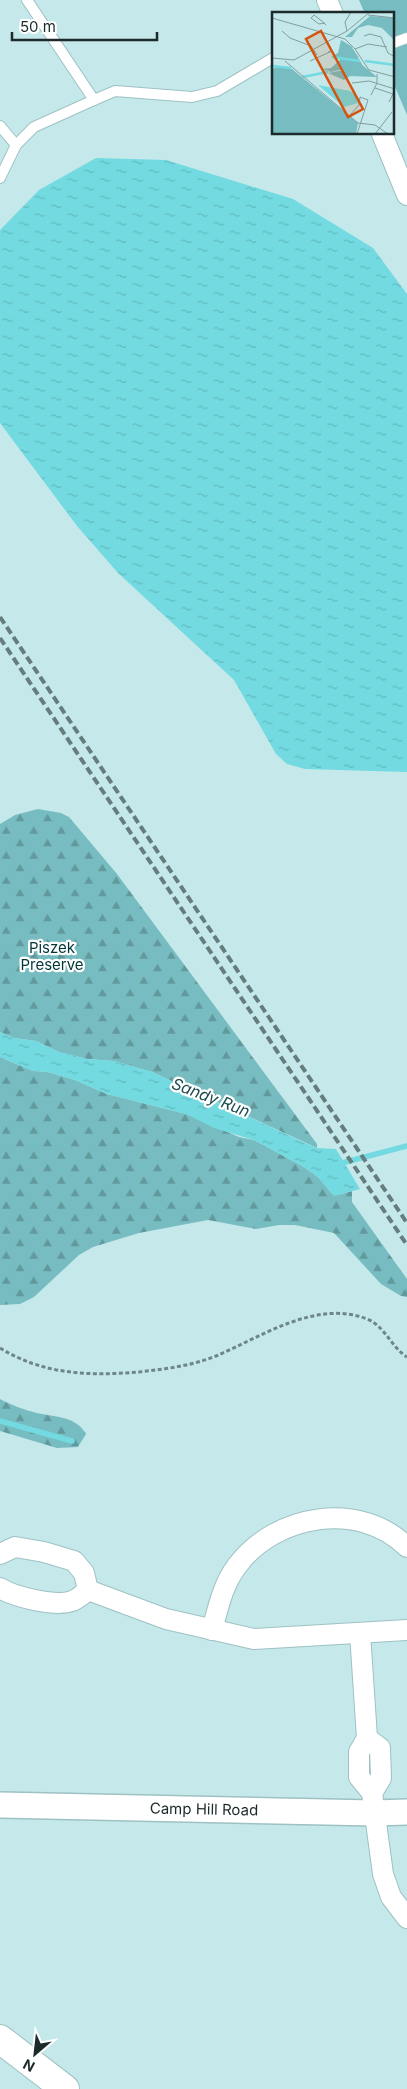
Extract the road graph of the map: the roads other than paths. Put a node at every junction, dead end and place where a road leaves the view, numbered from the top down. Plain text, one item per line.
1 (27, 0) edge
2 (327, 0) edge
3 (332, 12) edge
4 (407, 38) edge
5 (394, 43) edge
6 (272, 59) edge
7 (94, 100) junction
8 (0, 126) edge
9 (382, 135) edge
10 (16, 145) junction
11 (0, 178) edge
12 (407, 195) edge
13 (407, 1547) edge
14 (0, 1554) edge
15 (0, 1588) edge
16 (88, 1590) junction
17 (212, 1630) junction
18 (407, 1630) edge
19 (360, 1633) junction
20 (373, 1803) junction
21 (0, 1805) edge
22 (407, 1812) edge
23 (407, 1918) edge
24 (0, 2039) edge
25 (65, 2089) edge

1 - 7 lane
2 - 3 street
4 - 5 lane
6 - 7 lane
7 - 10 lane
8 - 10 lane
9 - 12 street
10 - 11 lane
13 - 17 street
14 - 16 street
15 - 16 street
16 - 17 street
17 - 19 street
18 - 19 street
19 - 20 street
20 - 21 street, Camp Hill Road
20 - 22 street, Camp Hill Road
20 - 23 street
24 - 25 main road

